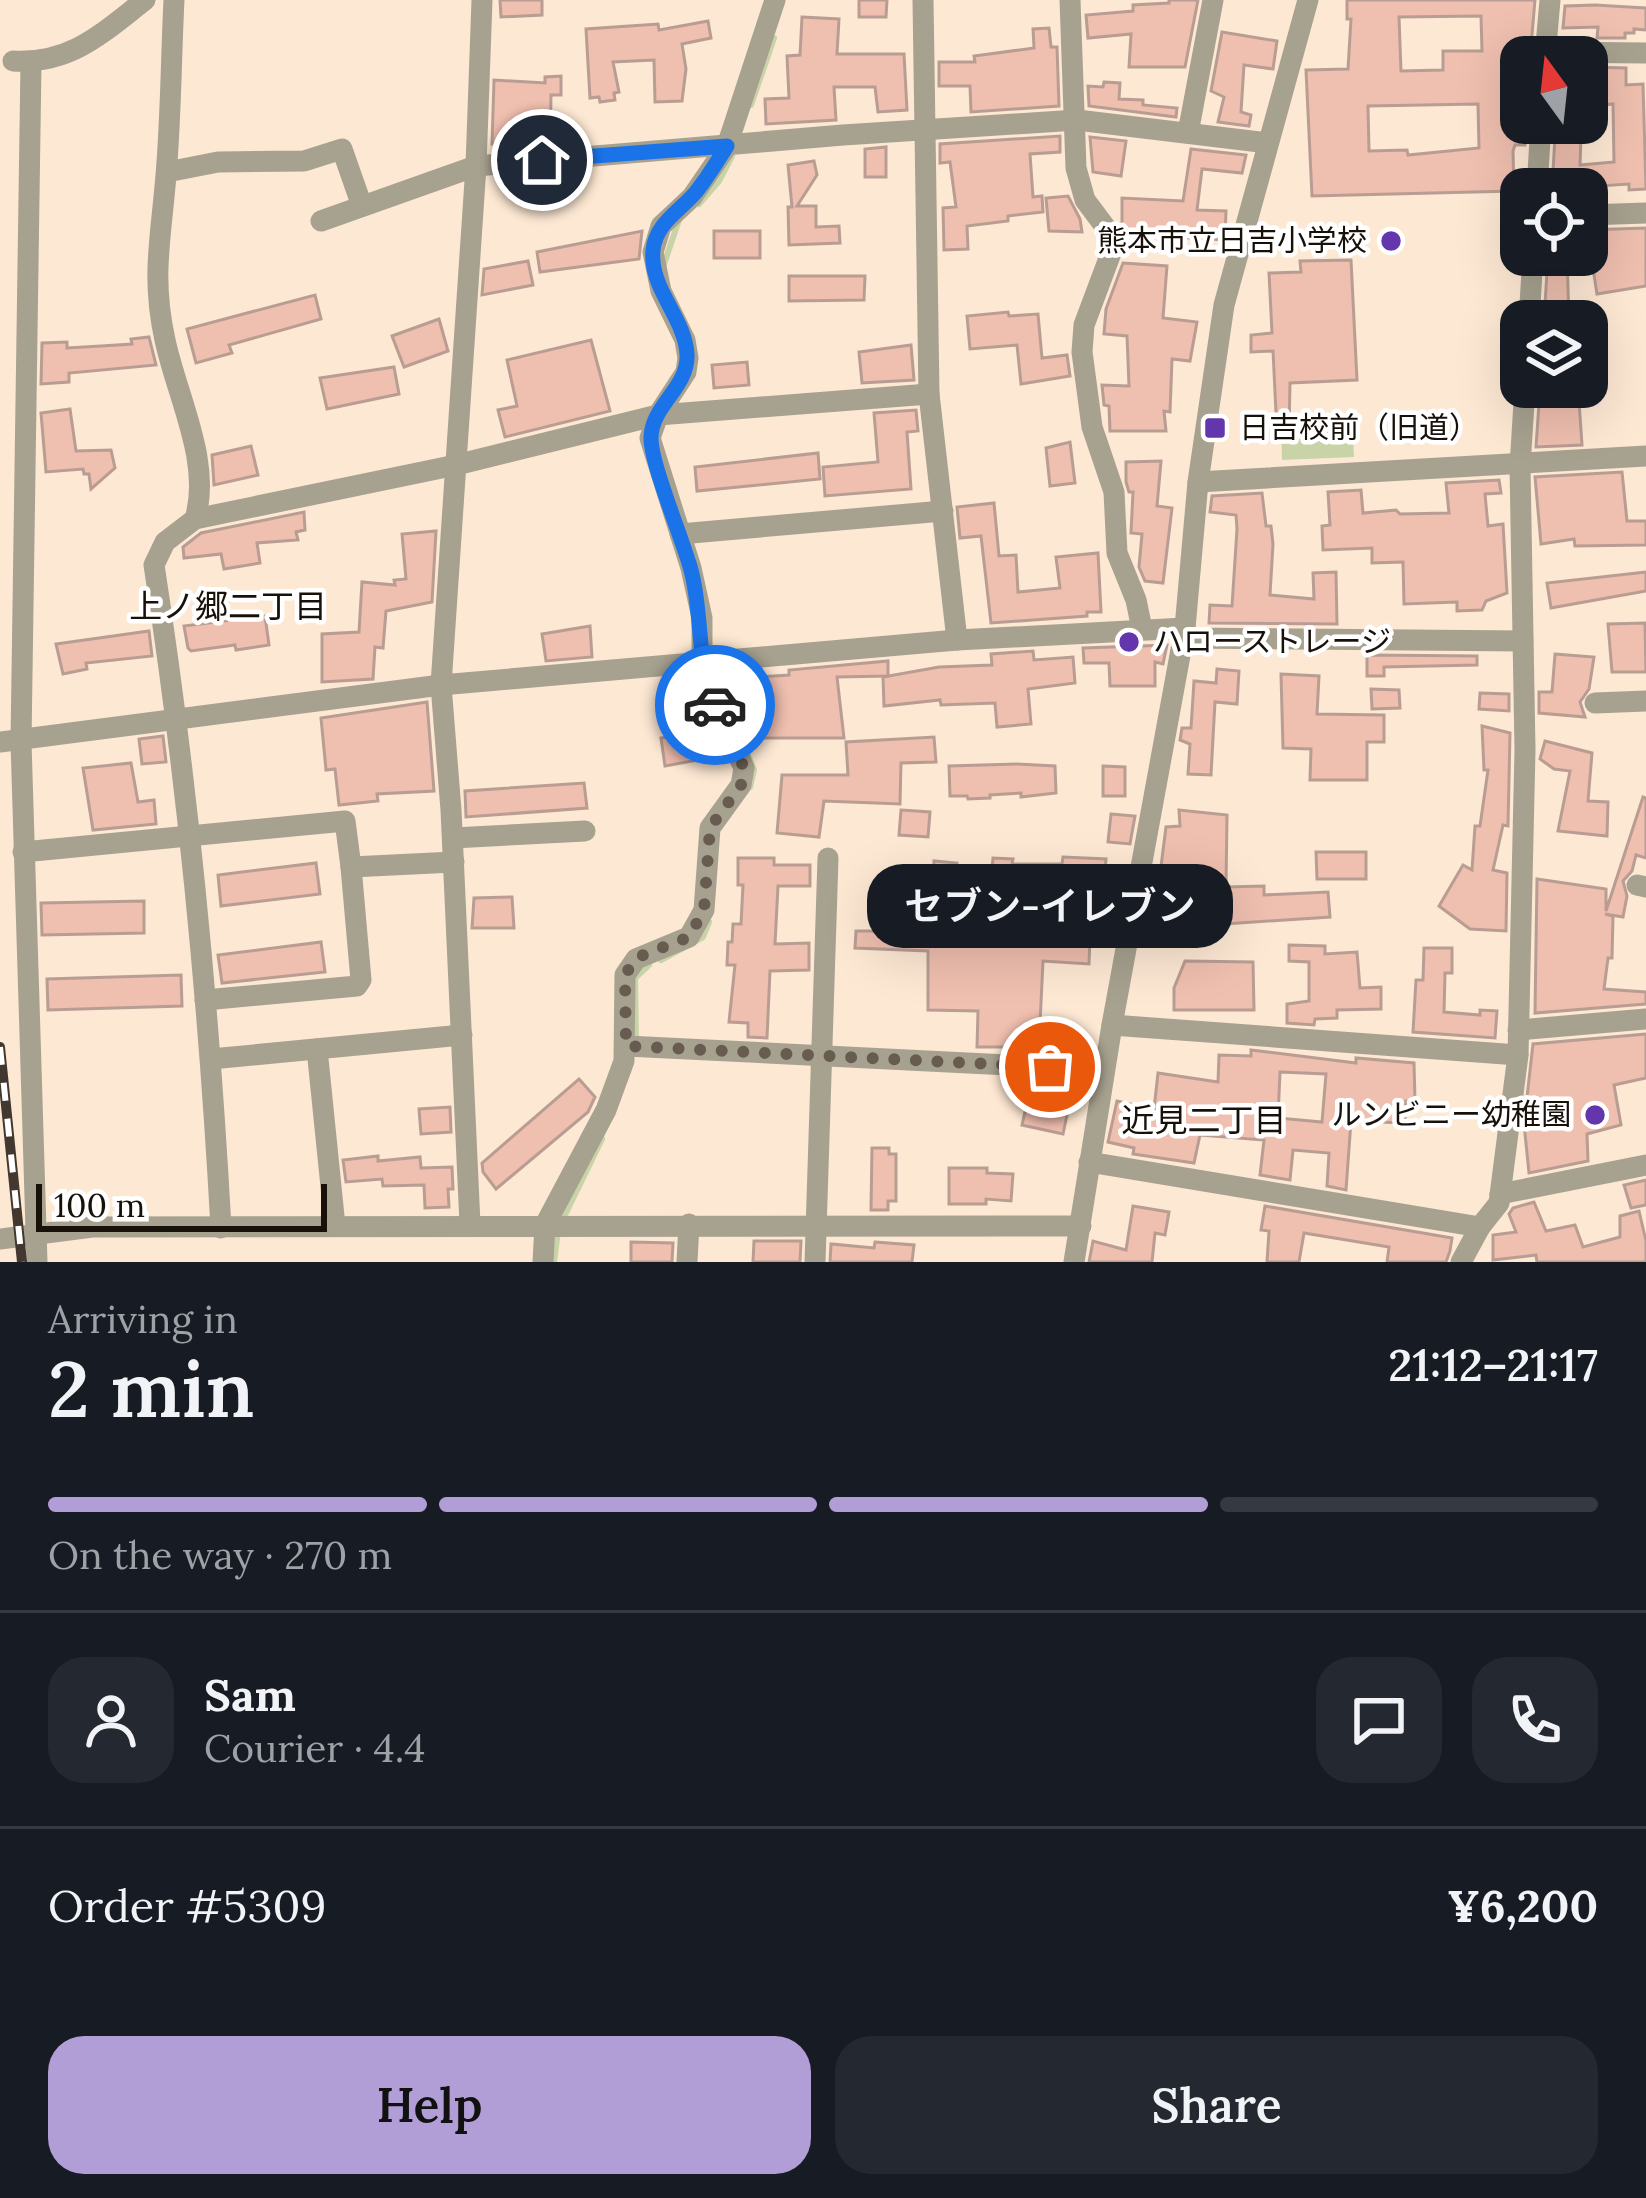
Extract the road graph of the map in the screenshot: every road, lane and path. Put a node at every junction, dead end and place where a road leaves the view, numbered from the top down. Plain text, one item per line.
1 (145, 0) edge
2 (174, 0) edge
3 (482, 0) edge
4 (775, 0) edge
5 (923, 0) edge
6 (1070, 0) edge
7 (1213, 0) edge
8 (1308, 0) edge
9 (1550, 0) edge
10 (1547, 36) edge
11 (1608, 53) edge
12 (1646, 53) edge
13 (1077, 120) junction
14 (925, 129) junction
15 (1188, 133) junction
16 (1268, 143) junction
17 (727, 146) junction
18 (476, 166) junction
19 (166, 172) junction
20 (362, 206) junction
21 (1646, 213) edge
22 (1608, 214) edge
23 (321, 221) dead end
24 (929, 394) junction
25 (1524, 408) edge
26 (658, 415) junction
27 (1646, 456) edge
28 (456, 465) junction
29 (1520, 466) junction
30 (1198, 482) junction
31 (943, 511) junction
32 (195, 519) junction
33 (680, 534) junction
34 (1142, 629) junction
35 (1184, 633) junction
36 (957, 640) junction
37 (1523, 640) junction
38 (702, 662) junction
39 (441, 685) junction
40 (1646, 701) edge
41 (1595, 703) dead end
42 (178, 718) junction
43 (11, 742) edge
44 (585, 831) dead end
45 (189, 837) junction
46 (453, 838) junction
47 (23, 852) junction
48 (828, 858) dead end
49 (454, 862) junction
50 (351, 867) junction
51 (205, 1000) junction
52 (1646, 1019) edge
53 (1112, 1025) junction
54 (1518, 1030) junction
55 (462, 1035) junction
56 (626, 1046) junction
57 (317, 1049) junction
58 (1518, 1054) junction
59 (820, 1057) junction
60 (211, 1059) junction
61 (1050, 1067) dead end
62 (1089, 1162) junction
63 (1646, 1165) edge
64 (1500, 1194) junction
65 (817, 1223) junction
66 (470, 1224) junction
67 (689, 1224) junction
68 (545, 1225) junction
69 (335, 1226) junction
70 (1081, 1226) junction
71 (1480, 1227) junction
72 (221, 1228) junction
73 (34, 1235) junction
74 (0, 1239) edge
75 (38, 1262) edge
76 (543, 1262) edge
77 (687, 1262) edge
78 (815, 1262) edge
79 (1074, 1262) edge
80 (1461, 1262) edge

1 - 43 street
2 - 19 street
3 - 18 street
4 - 17 street
5 - 14 street
6 - 13 street
7 - 15 street
8 - 16 street
9 - 10 street
11 - 12 street
13 - 14 street
13 - 15 street
13 - 34 street
14 - 17 street
14 - 24 street
15 - 16 street
16 - 30 street
17 - 18 street
17 - 26 street
18 - 20 street
18 - 28 street
19 - 20 street
19 - 32 street
20 - 23 street
21 - 22 street
24 - 26 street
24 - 31 street
25 - 29 street
26 - 28 street
26 - 33 street
27 - 29 street
28 - 32 street
28 - 39 street
29 - 30 street
29 - 37 street
30 - 35 street
31 - 33 street
31 - 36 street
32 - 42 street
33 - 38 street
34 - 35 street
34 - 36 street
35 - 37 street
35 - 53 street
36 - 38 street
37 - 54 street
38 - 39 street
38 - 56 street
39 - 42 street
39 - 46 street
40 - 41 street
42 - 43 street
42 - 45 street
43 - 47 street
44 - 46 street
45 - 47 street
45 - 50 street
45 - 51 street
46 - 49 street
47 - 73 street
48 - 59 street
49 - 50 street
49 - 55 street
50 - 51 street
51 - 60 street
52 - 54 street
53 - 58 street
53 - 62 street
54 - 58 street
55 - 57 street
55 - 66 street
56 - 59 street
56 - 68 street
57 - 60 street
57 - 69 street
58 - 64 street
59 - 61 street
59 - 65 street
60 - 72 street
62 - 70 street
62 - 71 street
63 - 64 street
64 - 71 street
65 - 67 street
65 - 70 street
65 - 78 street
66 - 68 street
66 - 69 street
67 - 68 street
67 - 77 street
68 - 76 street
69 - 72 street
70 - 79 street
71 - 80 street
72 - 73 street
73 - 74 street
73 - 75 street

